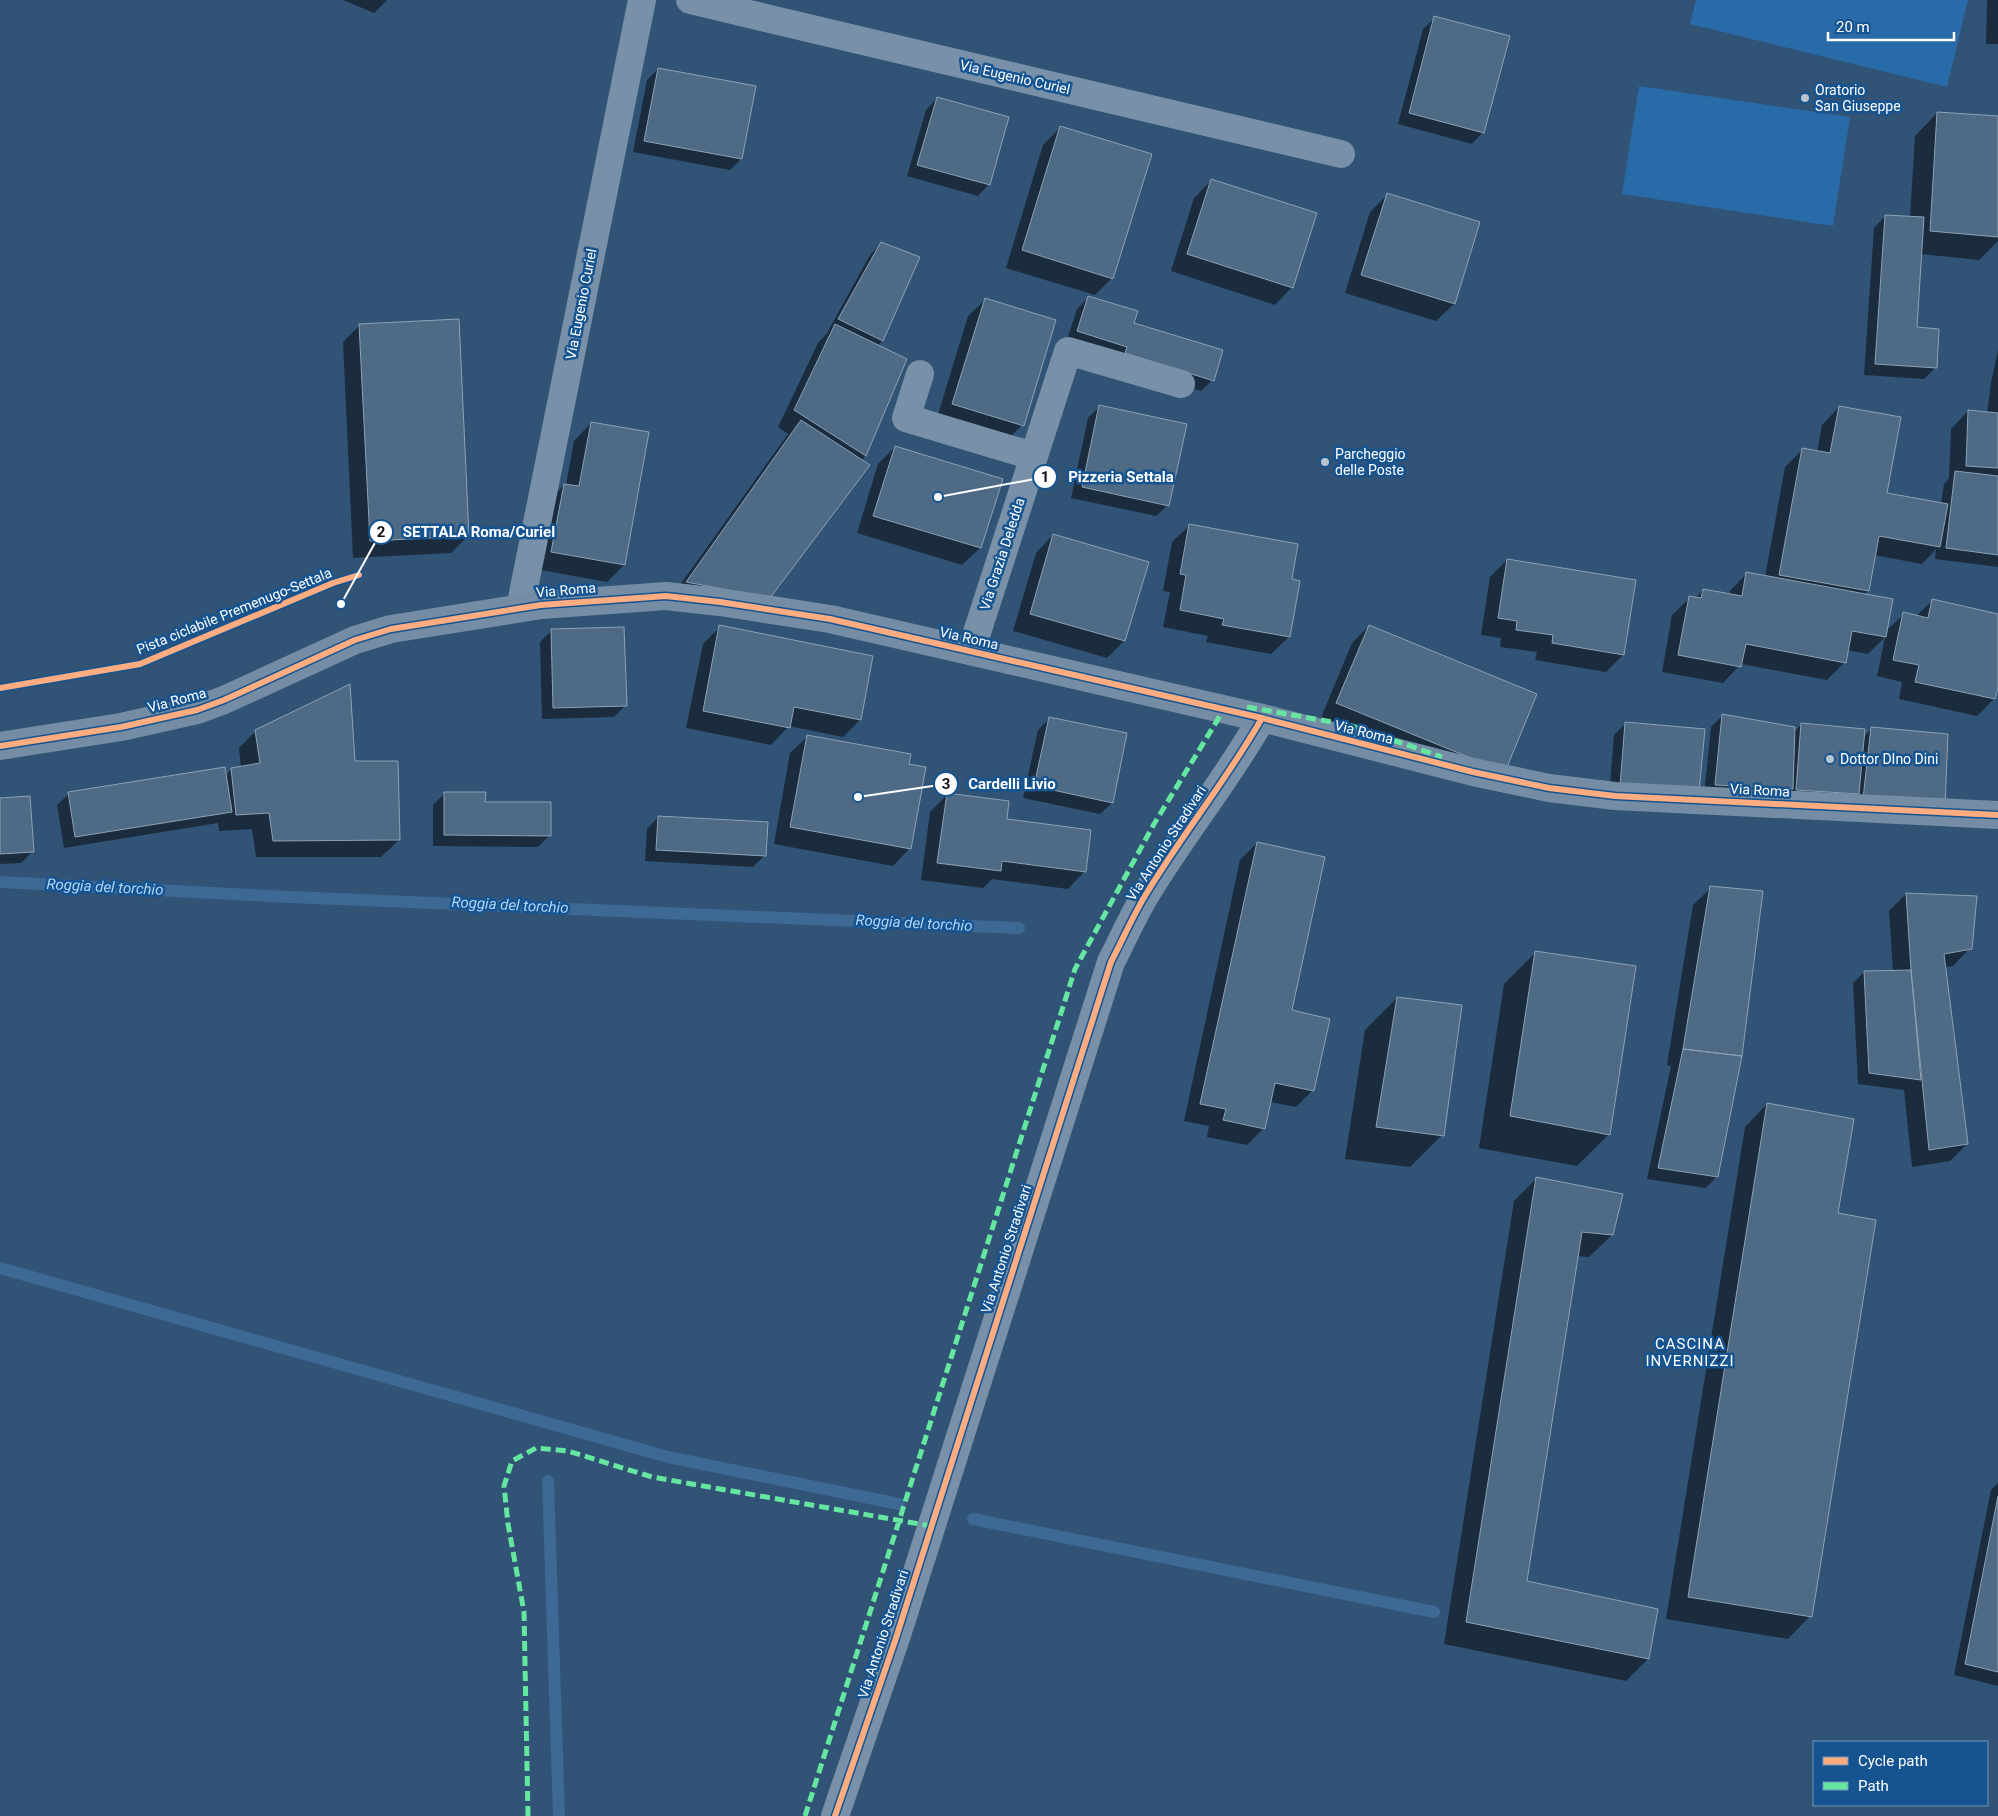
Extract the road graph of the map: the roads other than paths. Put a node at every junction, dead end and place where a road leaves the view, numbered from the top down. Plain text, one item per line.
1 (642, 0) edge
2 (690, 0) edge
3 (1340, 154) dead end
4 (920, 374) dead end
5 (1181, 384) dead end
6 (1033, 456) junction
7 (520, 608) junction
8 (971, 651) junction
9 (1262, 718) junction
10 (0, 746) edge
11 (1998, 815) edge
12 (836, 1816) edge

1 - 7 street, Via Eugenio Curiel
2 - 3 street, Via Eugenio Curiel
4 - 6 street
5 - 6 street, Via Grazia Deledda
6 - 8 street, Via Grazia Deledda
7 - 8 street, Via Roma
7 - 10 street, Via Roma
8 - 9 street, Via Roma
9 - 11 street, Via Roma
9 - 12 street, Via Antonio Stradivari

